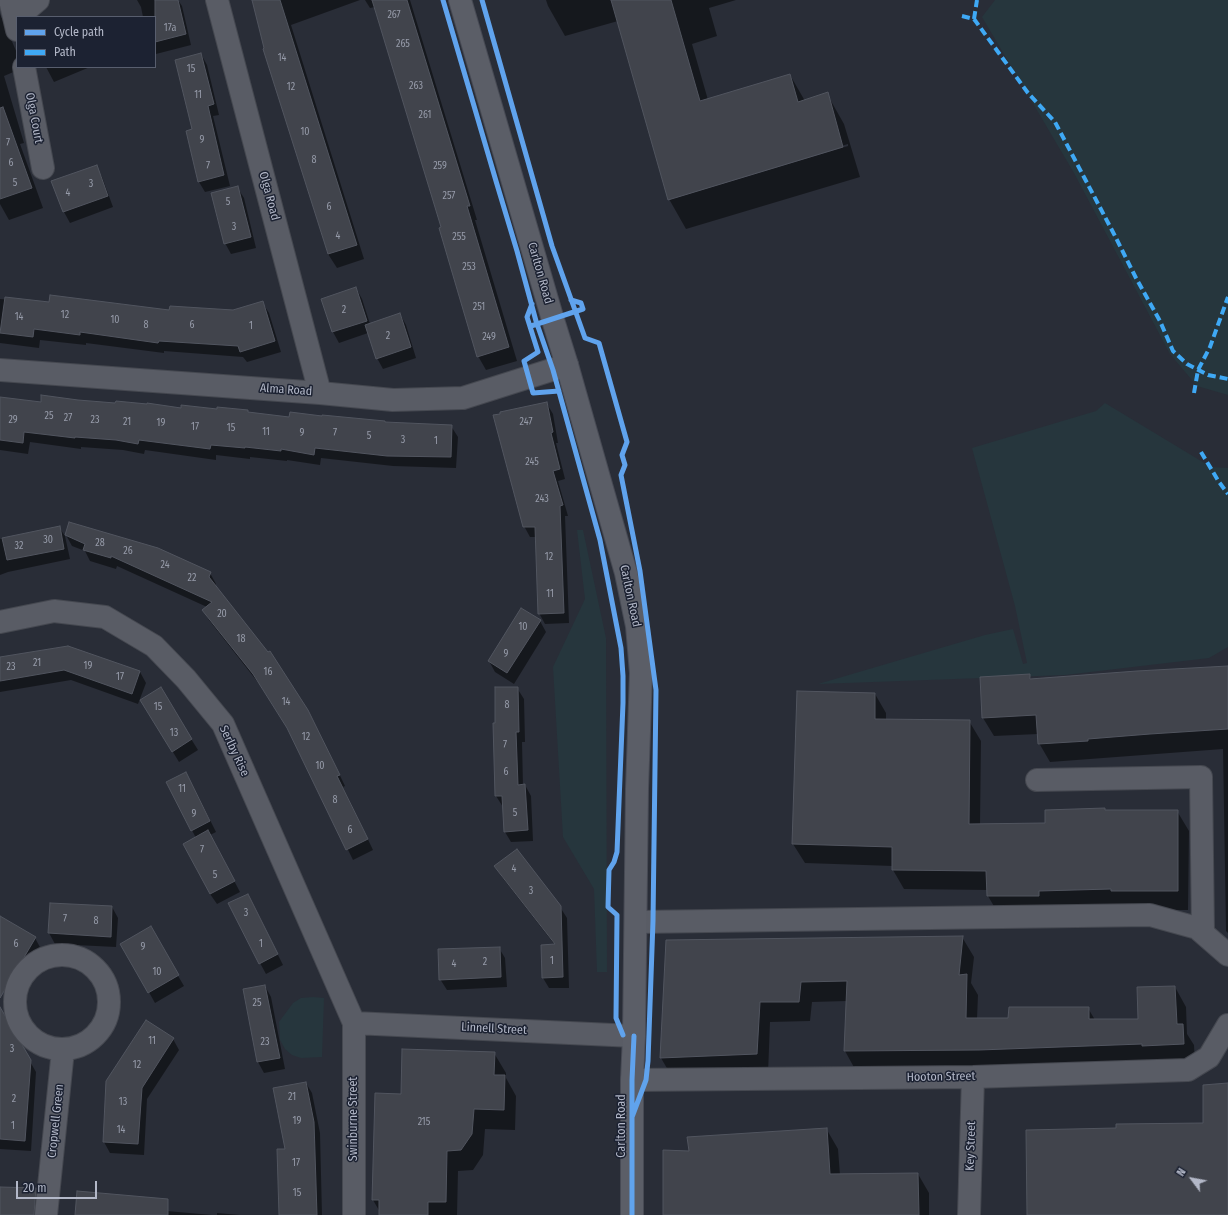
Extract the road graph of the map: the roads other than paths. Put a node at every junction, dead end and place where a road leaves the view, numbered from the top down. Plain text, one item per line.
1 (38, 0) edge
2 (218, 0) edge
3 (460, 0) edge
4 (16, 16) edge
5 (24, 68) edge
6 (43, 168) dead end
7 (567, 365) junction
8 (0, 370) edge
9 (320, 393) junction
10 (0, 622) edge
11 (1037, 780) dead end
12 (637, 922) junction
13 (1202, 933) junction
14 (1228, 955) edge
15 (354, 1023) junction
16 (1228, 1025) edge
17 (634, 1036) junction
18 (63, 1050) junction
19 (974, 1077) junction
20 (632, 1080) junction
21 (46, 1215) edge
22 (354, 1215) edge
23 (632, 1215) edge
24 (969, 1215) edge

1 - 4 street
2 - 9 street, Olga Road
3 - 7 main road, Carlton Road
5 - 6 street, Olga Court
7 - 9 street, Alma Road
7 - 12 main road, Carlton Road
8 - 9 street, Alma Road
10 - 15 street, Serlby Rise
11 - 13 street
12 - 13 street
12 - 17 main road, Carlton Road
13 - 14 street
15 - 17 street, Linnell Street
15 - 22 street, Swinburne Street
16 - 19 street, Hooton Street
17 - 20 main road, Carlton Road
18 - 18 street
18 - 21 street, Cropwell Green
19 - 20 street, Hooton Street
19 - 24 street, Key Street
20 - 23 main road, Carlton Road

